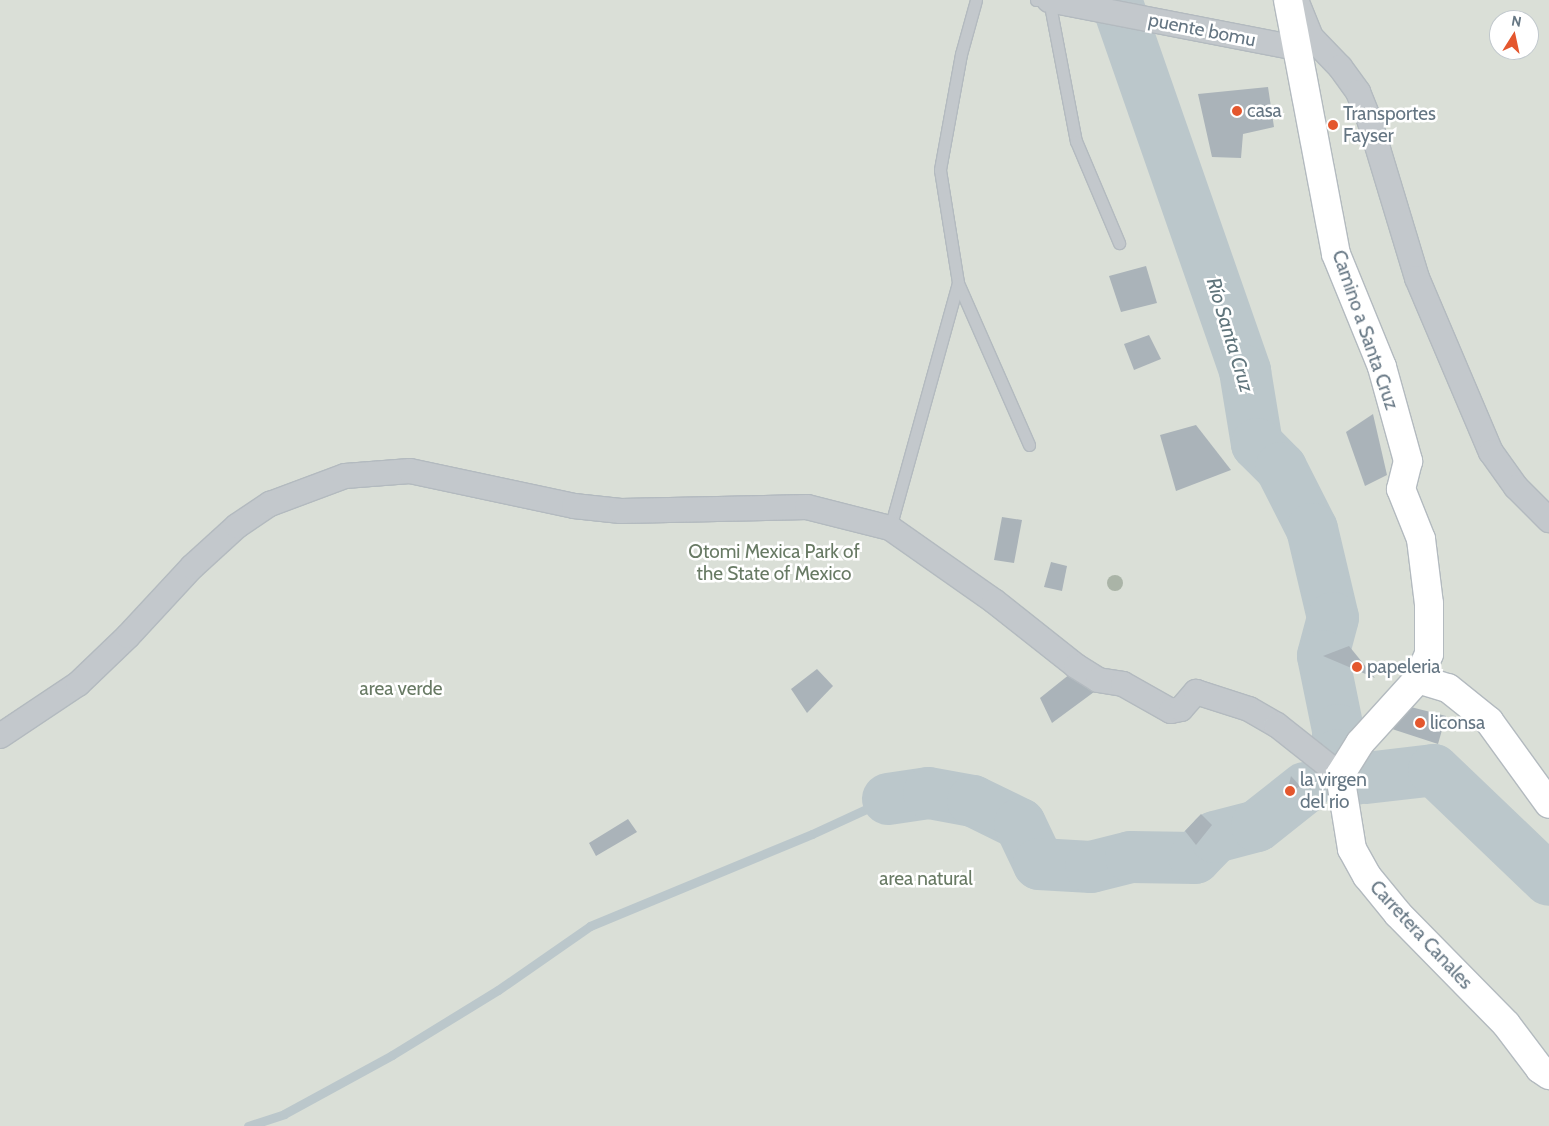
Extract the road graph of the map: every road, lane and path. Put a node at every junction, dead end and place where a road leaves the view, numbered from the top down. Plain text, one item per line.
1 (976, 0) edge
2 (1036, 0) edge
3 (1050, 0) edge
4 (1288, 0) edge
5 (1296, 0) edge
6 (1296, 48) junction
7 (1119, 243) dead end
8 (958, 283) junction
9 (1030, 445) dead end
10 (1549, 520) edge
11 (890, 528) junction
12 (1418, 679) junction
13 (0, 736) edge
14 (1344, 767) junction
15 (1549, 804) edge
16 (1549, 1075) edge

1 - 8 lane
2 - 3 lane
3 - 6 street, puente bomu
3 - 7 lane
4 - 6 main road, Camino a Santa Cruz
5 - 10 street
6 - 12 main road, Camino a Santa Cruz
8 - 9 lane
8 - 11 lane
11 - 13 street
11 - 14 street
12 - 14 main road
12 - 15 main road
14 - 16 main road, Carretera Canales

